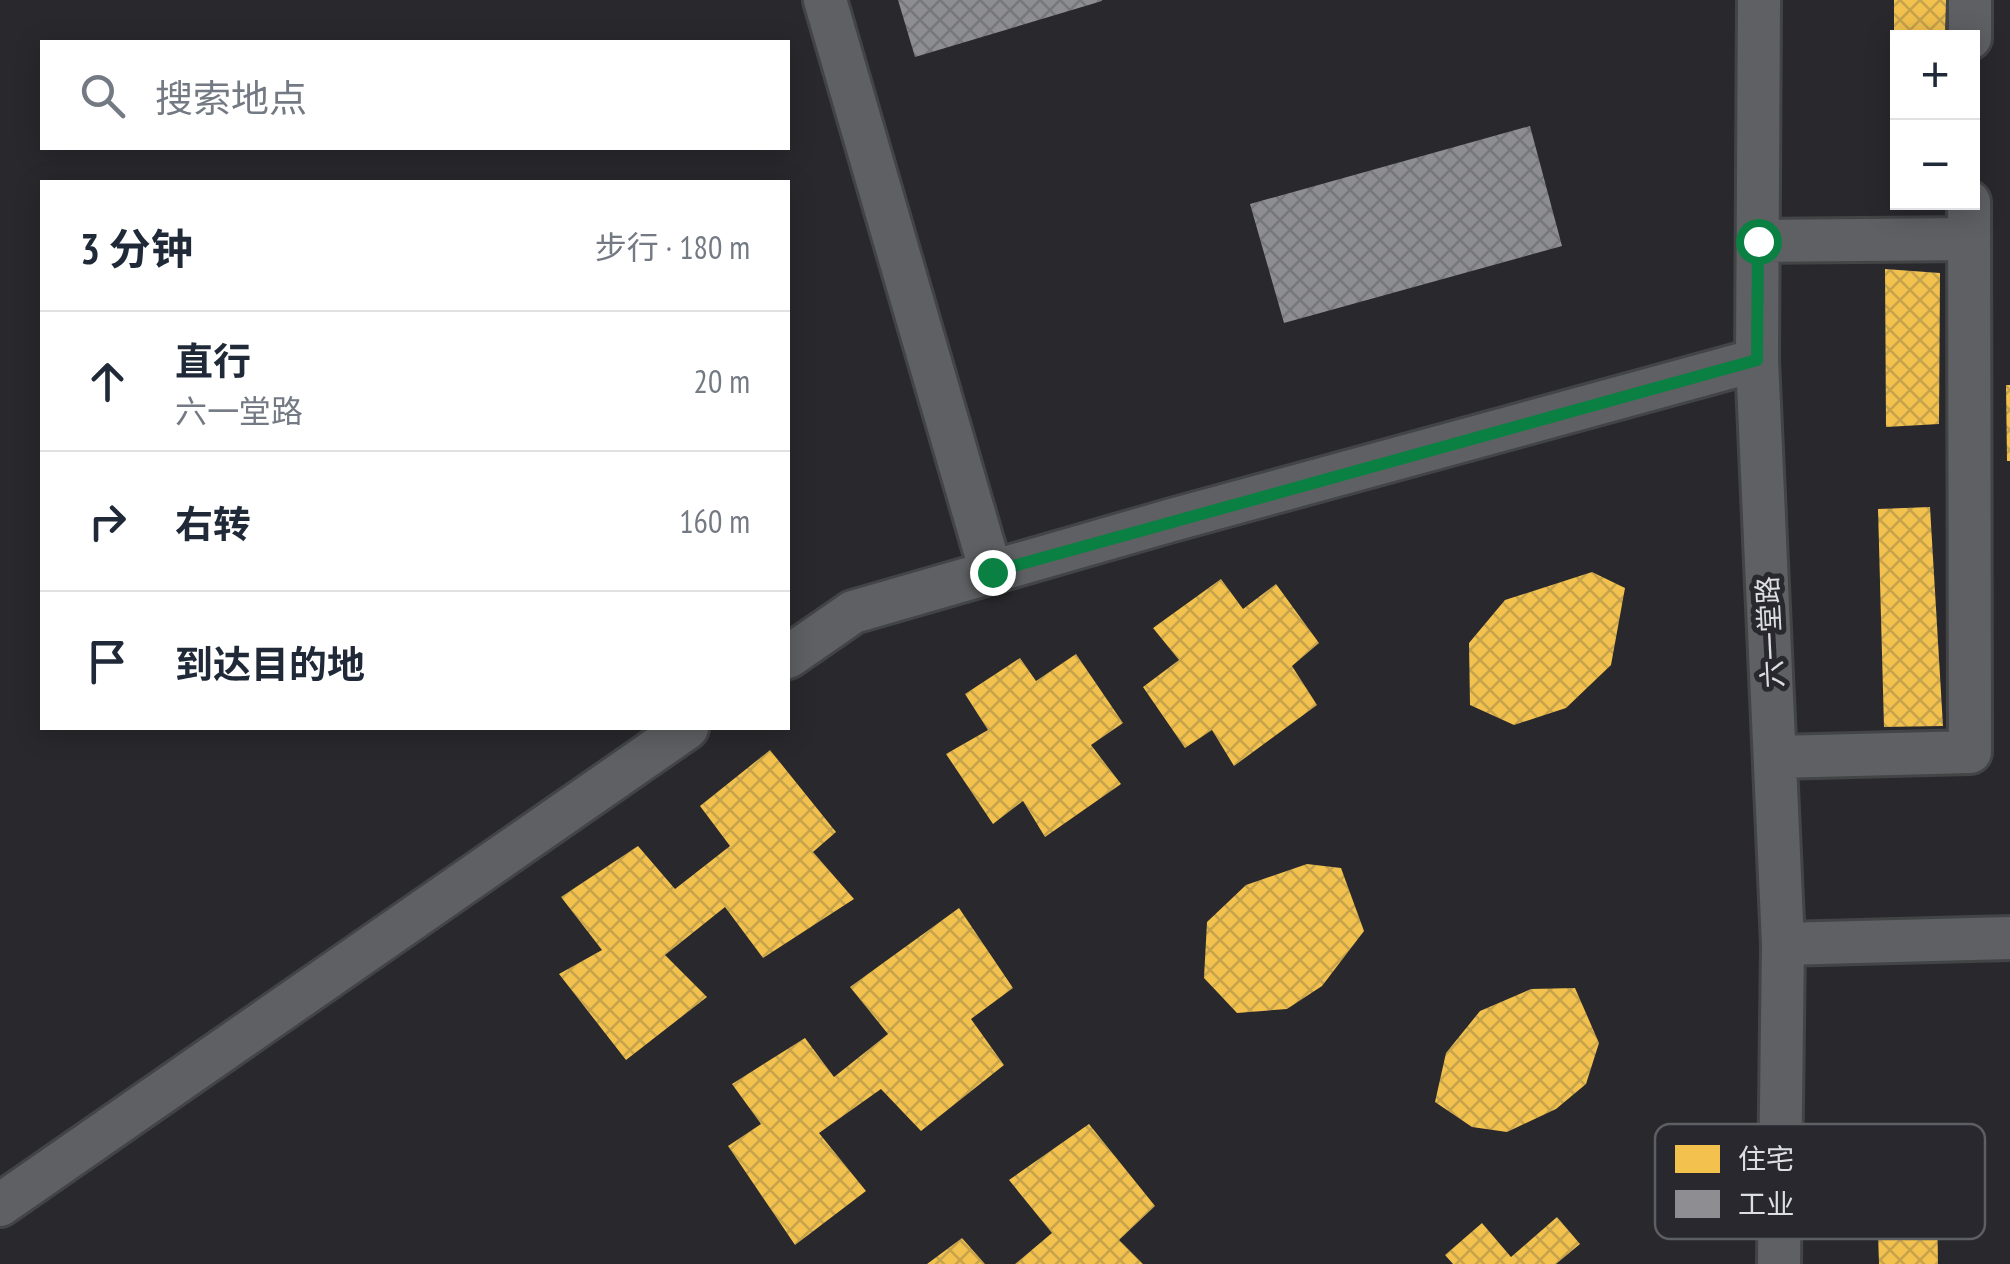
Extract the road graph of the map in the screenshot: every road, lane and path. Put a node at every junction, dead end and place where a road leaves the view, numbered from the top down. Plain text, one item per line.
1 (826, 0) edge
2 (1760, 0) edge
3 (1970, 0) edge
4 (1970, 30) edge
5 (1970, 221) edge
6 (1758, 241) junction
7 (1757, 360) junction
8 (992, 572) junction
9 (790, 656) edge
10 (684, 730) edge
11 (1776, 757) junction
12 (2010, 938) edge
13 (1782, 944) junction
14 (1781, 1124) edge
15 (0, 1205) edge
16 (1780, 1239) edge
17 (1780, 1264) edge

1 - 8 street
2 - 6 street, 六一堂路
3 - 4 street
5 - 6 street
5 - 11 street
6 - 7 street, 六一堂路
7 - 8 street
7 - 11 street, 六一堂路
8 - 9 street
10 - 15 street
11 - 13 street, 六一堂路
12 - 13 street
13 - 14 street, 六一堂路
16 - 17 street, 六一堂路

